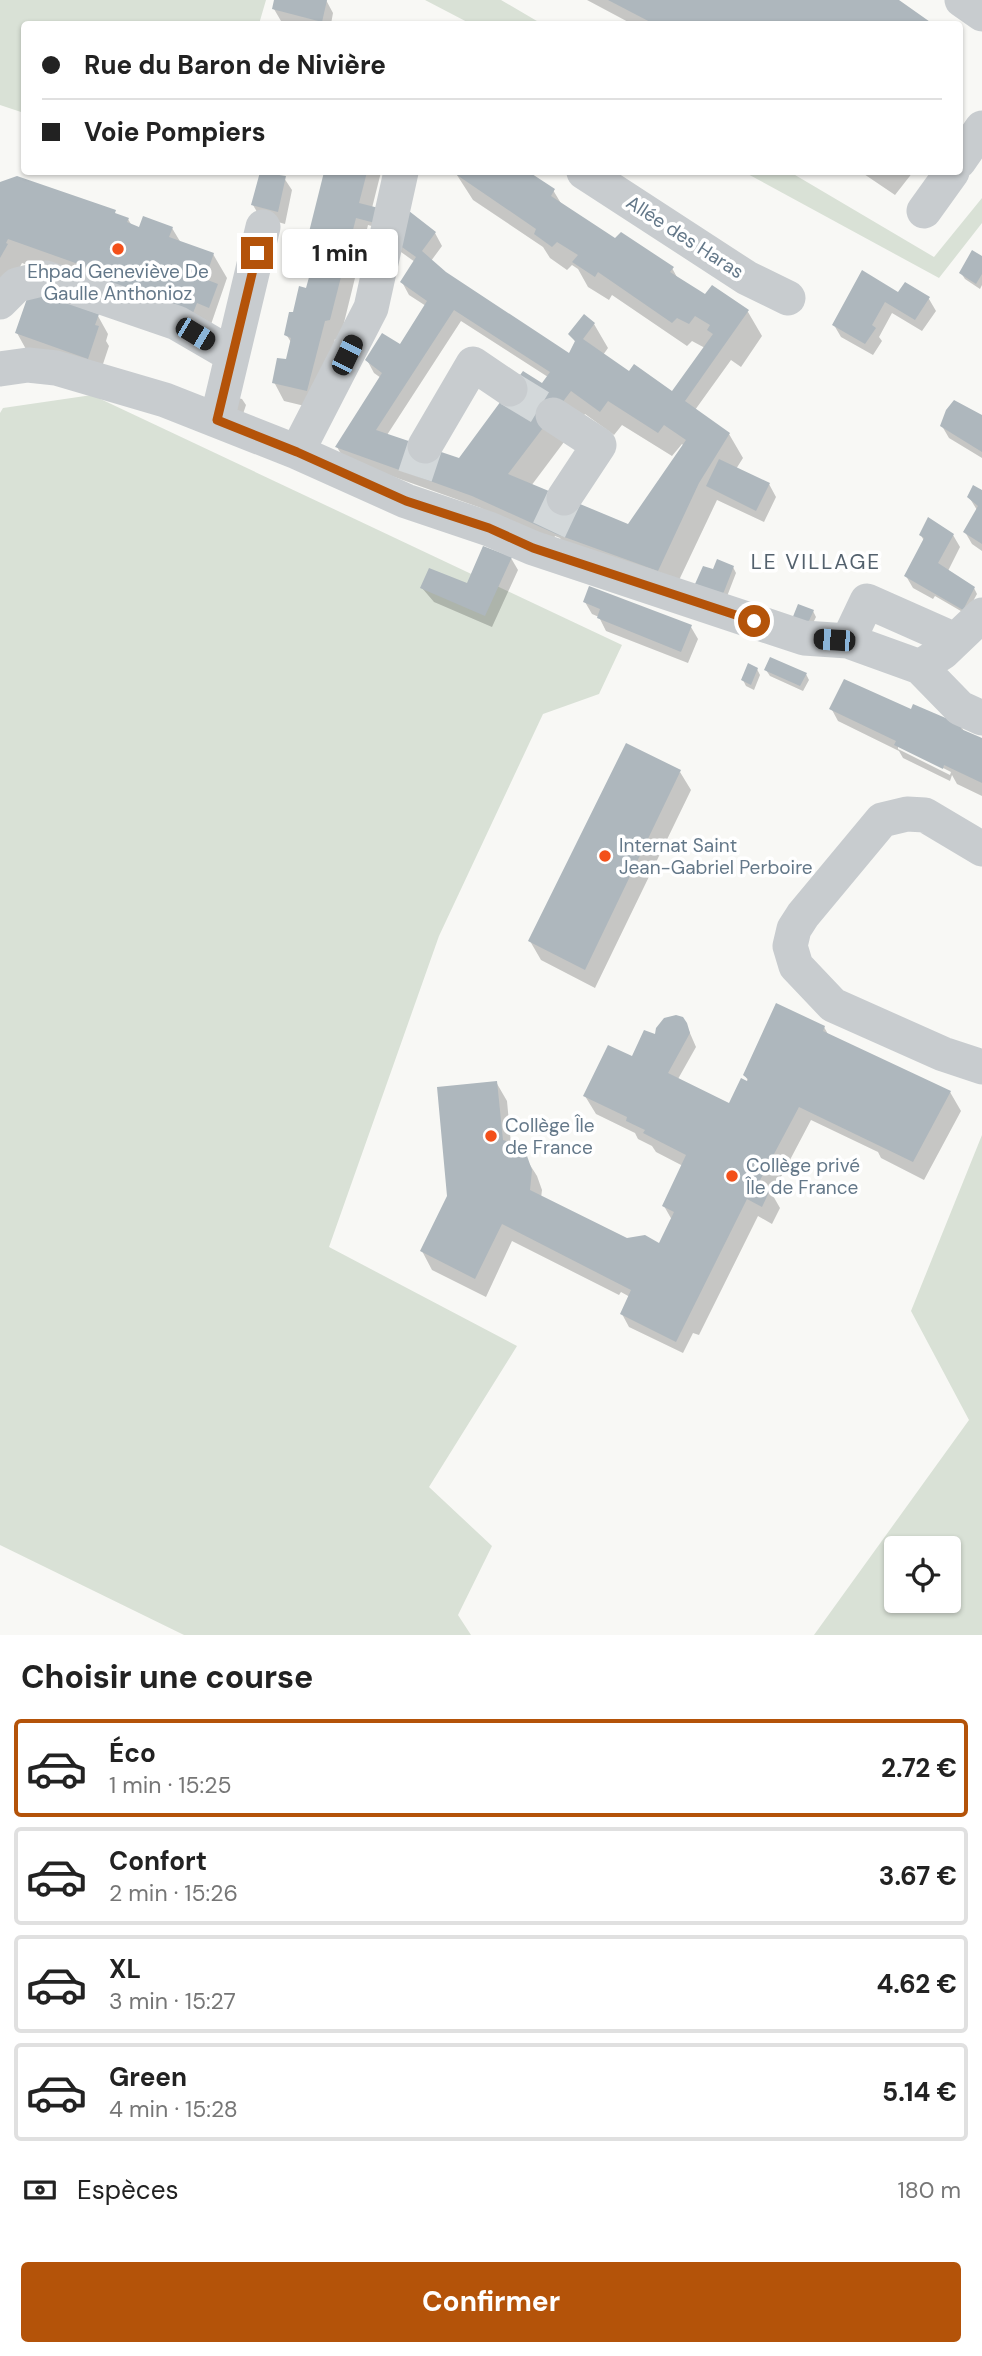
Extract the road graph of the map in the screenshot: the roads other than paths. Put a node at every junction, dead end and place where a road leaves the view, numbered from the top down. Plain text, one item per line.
1 (962, 0) edge
2 (982, 14) edge
3 (982, 128) edge
4 (963, 155) edge
5 (400, 175) edge
6 (589, 175) edge
7 (950, 175) edge
8 (924, 211) dead end
9 (263, 228) dead end
10 (788, 298) dead end
11 (0, 302) edge
12 (232, 355) junction
13 (0, 369) edge
14 (510, 388) tunnel mouth
15 (552, 415) tunnel mouth
16 (217, 420) junction
17 (297, 452) junction
18 (415, 474) junction
19 (564, 498) tunnel mouth
20 (982, 615) edge
21 (956, 640) junction
22 (848, 641) junction
23 (920, 667) junction
24 (982, 718) edge
25 (982, 849) edge
26 (982, 1067) edge

1 - 2 street
3 - 4 street
5 - 17 street
6 - 10 street, Allée des Haras
7 - 8 street
9 - 12 street
11 - 12 street
12 - 16 street
13 - 16 street
14 - 18 street
15 - 19 street
16 - 17 street
17 - 18 street
18 - 22 street
20 - 21 street
21 - 22 street
21 - 23 street
22 - 23 street
23 - 24 street
25 - 26 street

